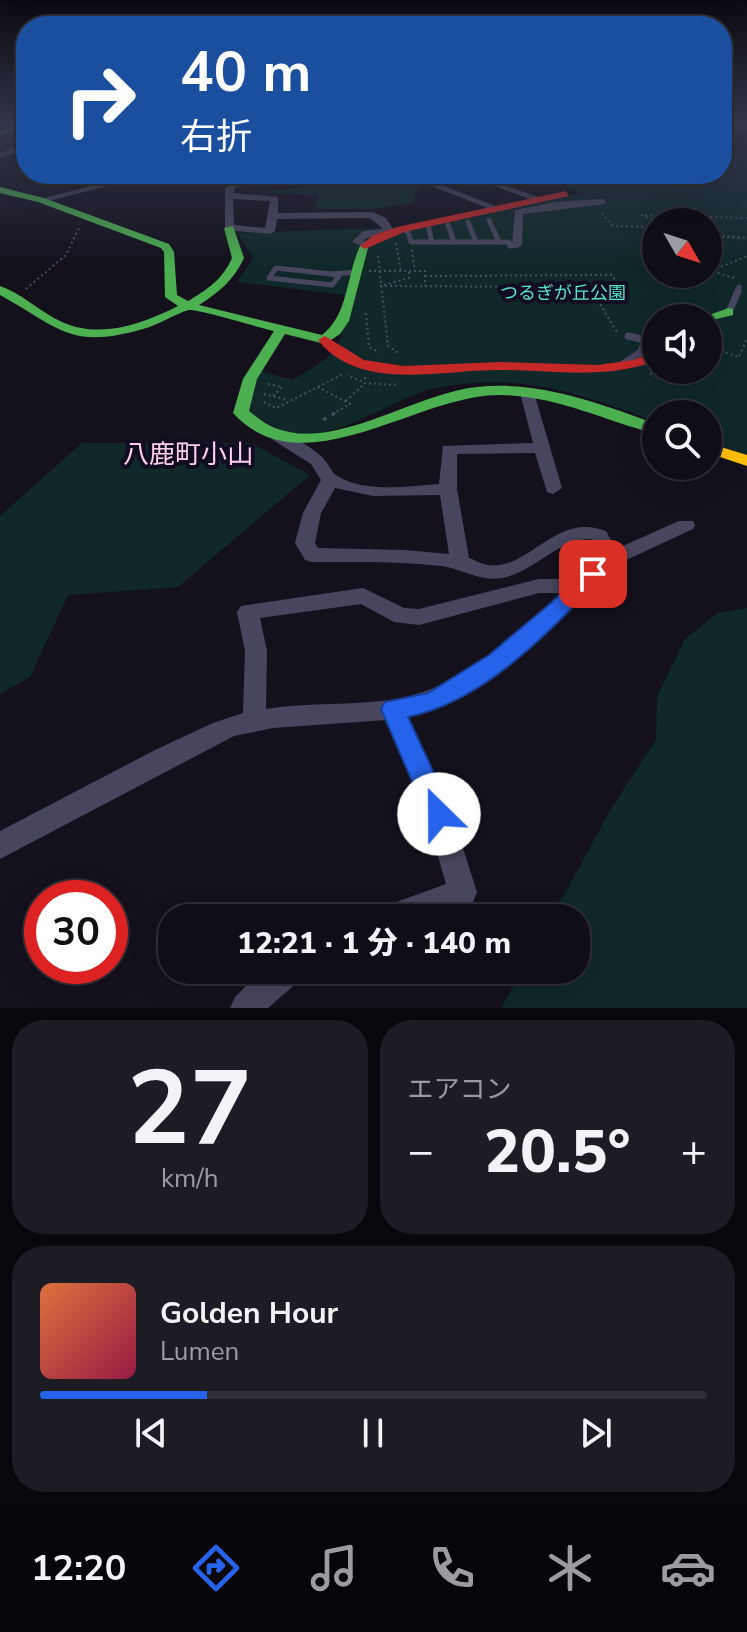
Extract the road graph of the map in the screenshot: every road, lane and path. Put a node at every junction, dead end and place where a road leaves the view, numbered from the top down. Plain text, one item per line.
1 (107, 184) edge
2 (241, 184) edge
3 (427, 184) edge
4 (495, 184) edge
5 (0, 190) edge
6 (566, 194) dead end
7 (230, 196) junction
8 (41, 200) junction
9 (541, 200) junction
10 (598, 202) joint
11 (493, 214) junction
12 (274, 216) junction
13 (722, 217) edge
14 (87, 218) junction
15 (747, 218) edge
16 (468, 222) dead end
17 (448, 225) dead end
18 (229, 228) junction
19 (429, 229) dead end
20 (642, 229) edge
21 (399, 234) junction
22 (722, 235) edge
23 (722, 237) edge
24 (742, 237) junction
25 (747, 238) edge
26 (432, 242) junction
27 (454, 242) junction
28 (476, 242) junction
29 (499, 242) junction
30 (517, 245) joint
31 (747, 256) edge
32 (378, 271) dead end
33 (388, 271) dead end
34 (401, 271) junction
35 (409, 271) junction
36 (416, 271) junction
37 (357, 272) junction
38 (331, 274) junction
39 (425, 276) junction
40 (479, 276) junction
41 (527, 276) junction
42 (618, 285) dead end
43 (380, 286) junction
44 (425, 286) junction
45 (480, 286) junction
46 (528, 287) junction
47 (739, 287) joint
48 (8, 294) edge
49 (382, 296) dead end
50 (187, 306) junction
51 (366, 312) dead end
52 (729, 312) joint
53 (722, 314) edge
54 (282, 329) junction
55 (628, 336) dead end
56 (747, 339) edge
57 (325, 340) junction
58 (722, 348) edge
59 (642, 359) edge
60 (625, 363) junction
61 (415, 368) junction
62 (318, 387) junction
63 (250, 391) junction
64 (527, 393) junction
65 (273, 396) junction
66 (289, 400) junction
67 (345, 401) junction
68 (276, 408) dead end
69 (322, 421) dead end
70 (642, 424) edge
71 (279, 437) junction
72 (540, 448) junction
73 (722, 453) edge
74 (747, 461) edge
75 (330, 480) junction
76 (553, 488) dead end
77 (448, 489) junction
78 (686, 525) dead end
79 (460, 562) junction
80 (604, 562) junction
81 (581, 586) junction
82 (393, 709) junction
83 (255, 722) junction
84 (0, 845) edge
85 (429, 904) edge
86 (270, 984) edge
87 (246, 1008) edge

1 - 8 street
2 - 7 street
3 - 11 street
4 - 9 street
5 - 8 main road
6 - 9 main road
7 - 12 street
7 - 18 street
8 - 14 main road
9 - 11 main road
10 - 20 path
10 - 30 street
11 - 21 main road
11 - 29 lane
12 - 18 street
12 - 21 street
13 - 15 path
14 - 48 path
14 - 50 main road
16 - 28 lane
17 - 27 lane
18 - 50 main road
19 - 26 lane
21 - 26 lane
21 - 34 path
21 - 36 path
21 - 37 main road
22 - 24 path
23 - 24 path
24 - 25 path
26 - 27 lane
27 - 28 lane
28 - 29 lane
29 - 30 lane
31 - 47 path
32 - 43 path
33 - 34 path
34 - 35 path
35 - 36 path
35 - 43 path
36 - 39 path
37 - 38 lane
37 - 57 main road
38 - 38 lane
39 - 40 path
39 - 44 path
40 - 41 path
40 - 45 path
41 - 42 path
41 - 46 path
43 - 44 path
43 - 49 path
44 - 45 path
45 - 46 path
46 - 60 path
47 - 52 lane
48 - 50 main road
50 - 54 main road
51 - 61 path
52 - 53 main road
54 - 57 main road
54 - 63 main road
55 - 60 lane
56 - 58 path
57 - 61 main road
59 - 60 main road
60 - 61 main road
62 - 66 path
62 - 67 path
62 - 67 path
63 - 65 path
63 - 65 path
63 - 71 main road
64 - 70 main road
64 - 71 main road
64 - 72 street
65 - 66 path
66 - 68 path
67 - 69 path
71 - 75 street
72 - 76 street
72 - 77 street
73 - 74 main road
75 - 77 street
75 - 79 street
77 - 79 street
78 - 80 street
79 - 80 street
80 - 81 street
81 - 82 street
81 - 83 street
82 - 83 street
82 - 85 street
83 - 84 street
86 - 87 street

